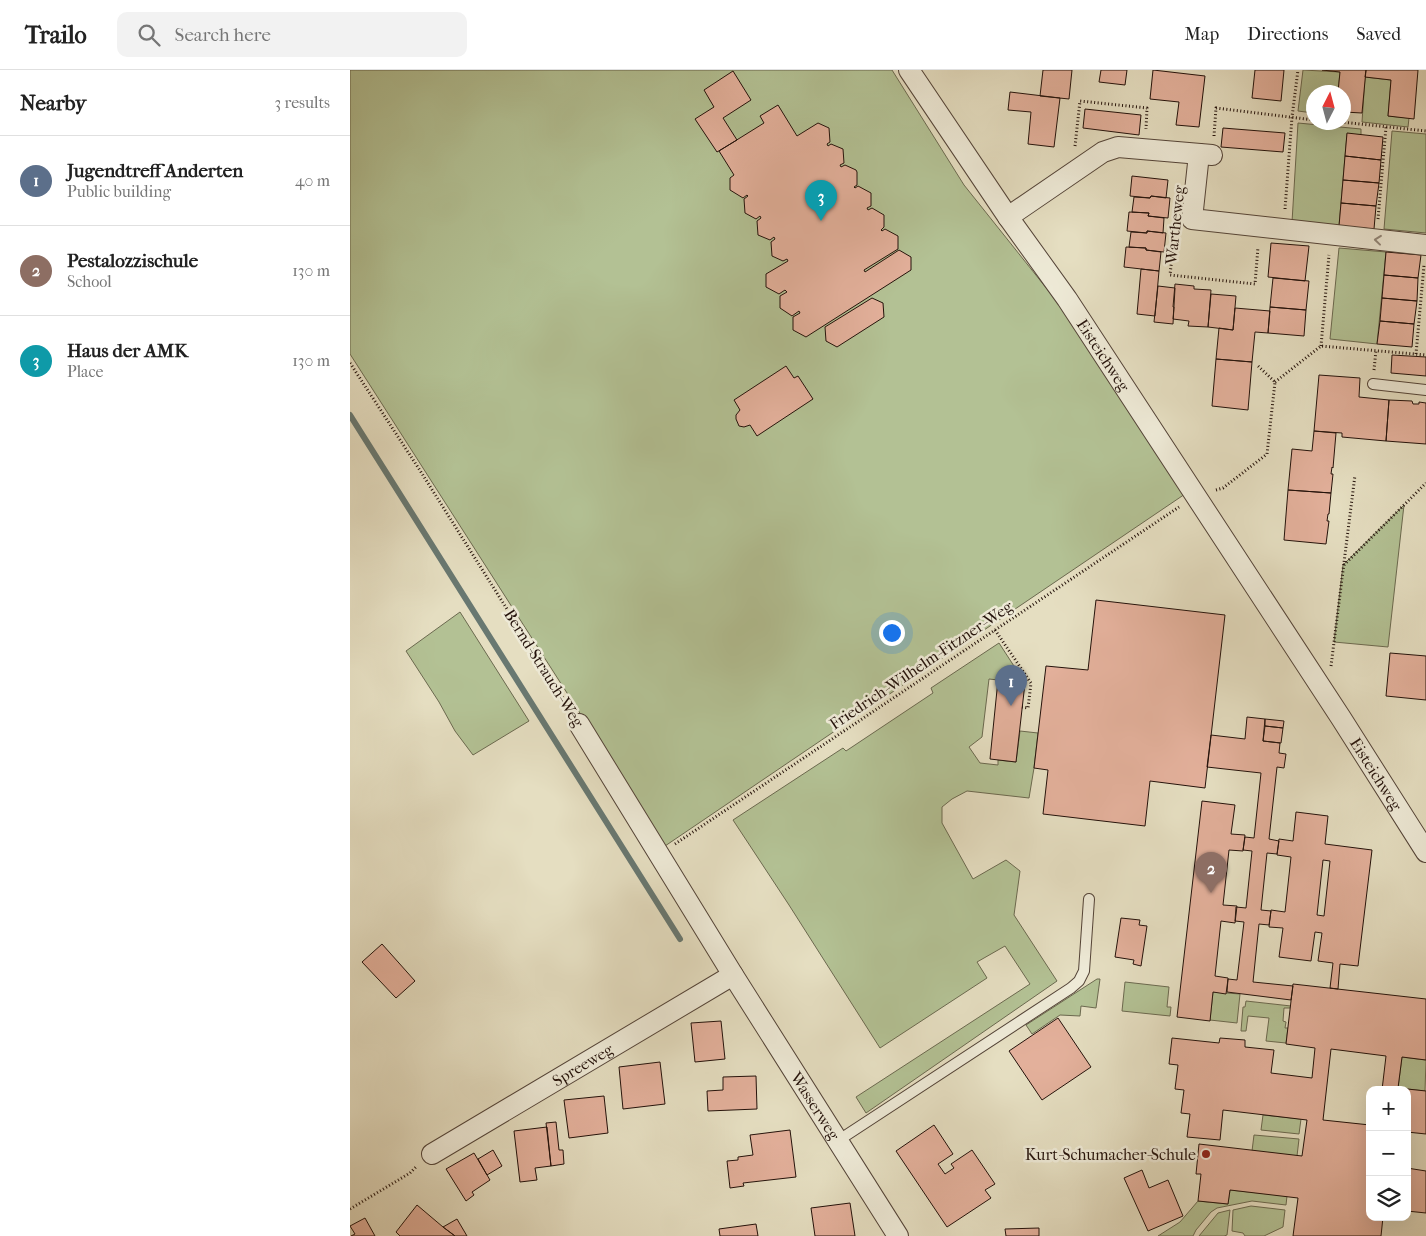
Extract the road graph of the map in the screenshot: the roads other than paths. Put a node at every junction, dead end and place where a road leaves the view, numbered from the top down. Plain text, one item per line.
1 (909, 70) edge
2 (1008, 217) junction
3 (1426, 245) edge
4 (1372, 384) dead end
5 (1426, 390) edge
6 (579, 724) road end
7 (1423, 837) edge
8 (1089, 899) dead end
9 (733, 975) junction
10 (839, 1140) junction
11 (432, 1154) road end
12 (898, 1236) edge

1 - 2 street
3 -> 2 street, Wartheweg
2 - 7 street, Eisteichweg
4 - 5 lane
6 - 9 street, Bernd-Strauch-Weg
8 - 10 lane
9 - 10 street, Wasserweg
9 - 11 street, Spreeweg
10 - 12 street, Wasserweg

